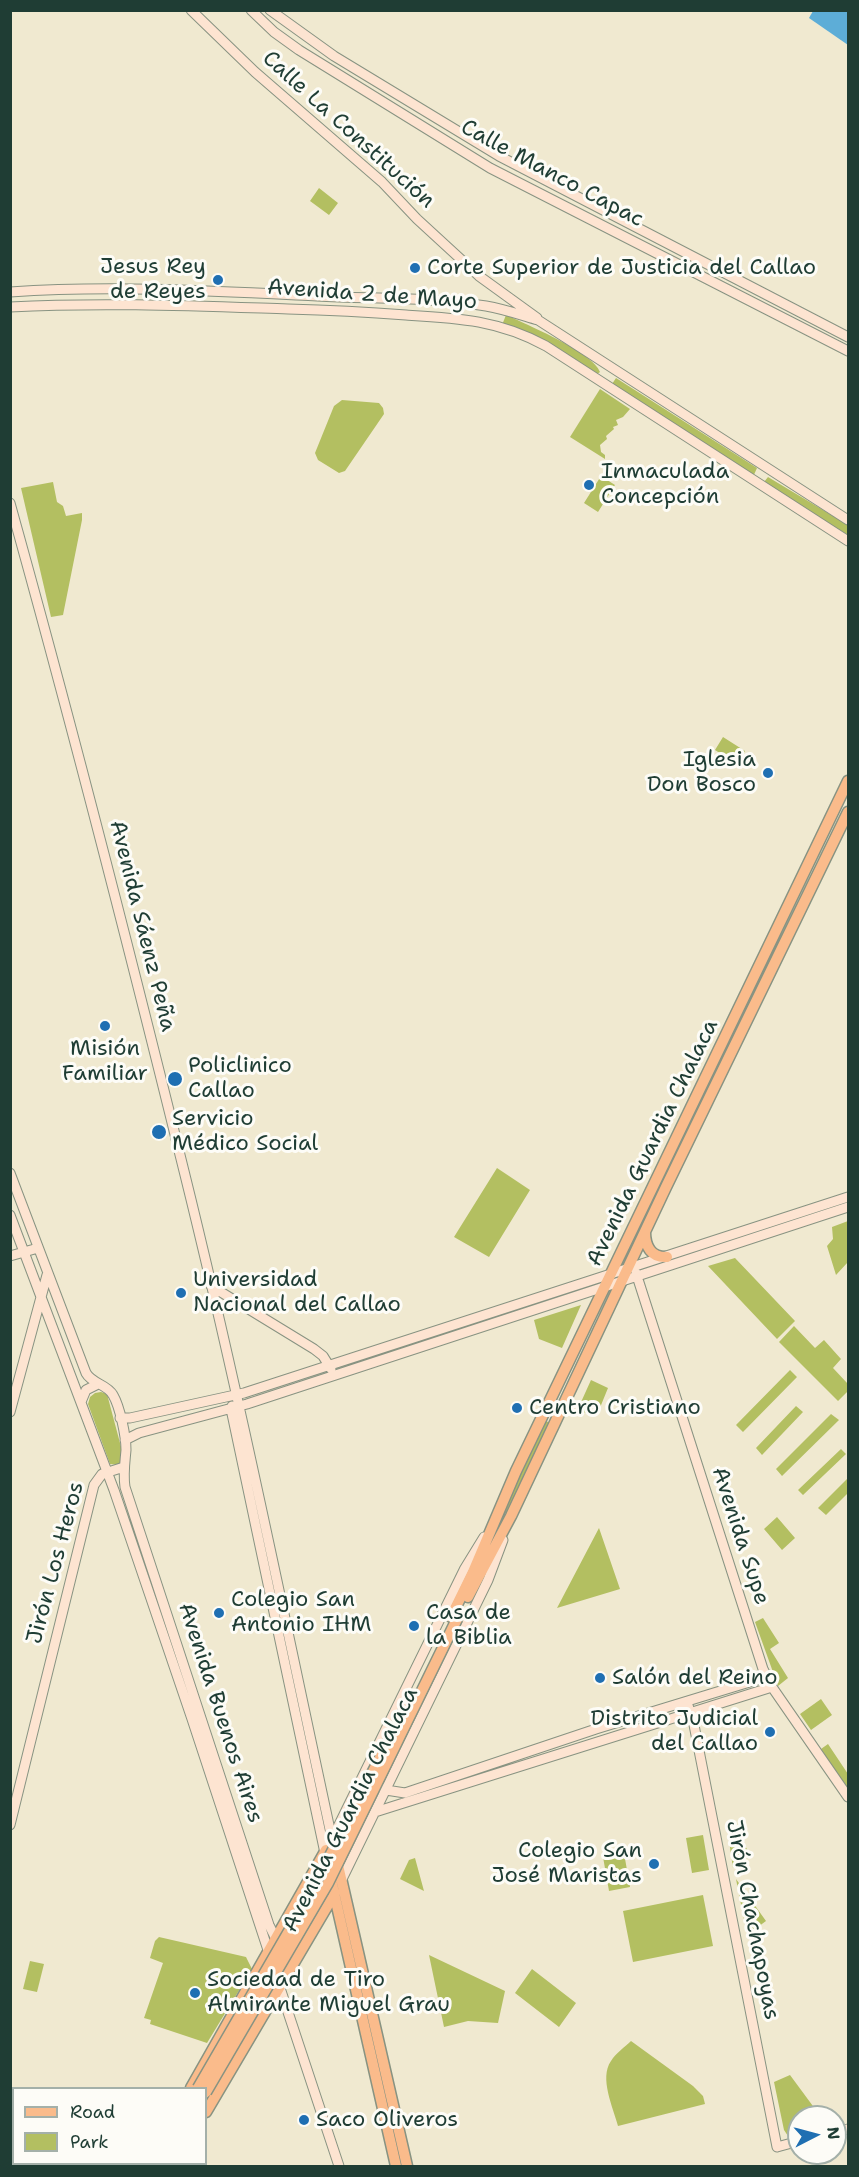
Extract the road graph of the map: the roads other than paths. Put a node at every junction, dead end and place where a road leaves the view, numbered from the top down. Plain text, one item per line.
1 (191, 10) edge
2 (250, 10) edge
3 (270, 10) edge
4 (10, 292) edge
5 (255, 293) junction
6 (10, 307) edge
7 (255, 308) junction
8 (538, 320) junction
9 (849, 337) edge
10 (849, 351) edge
11 (10, 503) edge
12 (849, 520) edge
13 (849, 541) edge
14 (849, 781) edge
15 (849, 812) edge
16 (779, 926) junction
17 (791, 931) junction
18 (728, 1030) junction
19 (740, 1038) junction
20 (10, 1173) edge
21 (661, 1185) junction
22 (849, 1197) edge
23 (849, 1207) edge
24 (10, 1215) edge
25 (645, 1232) junction
26 (38, 1248) junction
27 (24, 1252) junction
28 (10, 1256) edge
29 (667, 1257) junction
30 (633, 1271) junction
31 (47, 1275) junction
32 (611, 1275) junction
33 (622, 1282) junction
34 (211, 1286) junction
35 (605, 1287) junction
36 (40, 1297) junction
37 (34, 1323) junction
38 (50, 1323) junction
39 (69, 1331) junction
40 (56, 1338) junction
41 (329, 1365) junction
42 (333, 1376) junction
43 (98, 1384) junction
44 (236, 1395) junction
45 (81, 1402) junction
46 (235, 1408) junction
47 (10, 1412) edge
48 (544, 1413) junction
49 (120, 1418) junction
50 (557, 1420) junction
51 (125, 1440) junction
52 (124, 1467) junction
53 (108, 1472) junction
54 (512, 1516) junction
55 (493, 1522) junction
56 (454, 1618) junction
57 (766, 1677) junction
58 (772, 1687) junction
59 (687, 1701) junction
60 (690, 1712) junction
61 (677, 1717) junction
62 (694, 1725) junction
63 (362, 1778) junction
64 (386, 1790) junction
65 (849, 1797) edge
66 (375, 1812) junction
67 (326, 1814) junction
68 (343, 1816) junction
69 (10, 1825) edge
70 (332, 1839) junction
71 (325, 1853) junction
72 (342, 1879) junction
73 (334, 1894) junction
74 (276, 1940) junction
75 (269, 1953) junction
76 (292, 1966) junction
77 (279, 1985) junction
78 (192, 2087) edge
79 (199, 2087) edge
80 (207, 2090) edge
81 (207, 2110) edge
82 (395, 2140) junction
83 (787, 2144) edge
84 (339, 2166) edge
85 (396, 2166) edge
86 (407, 2166) edge

1 - 8 main road, Calle La Constitución
2 - 10 main road, Calle Manco Capac
3 - 9 main road, Calle Manco Capac
4 - 5 main road, Avenida 2 de Mayo
5 - 7 main road
5 - 8 main road, Avenida 2 de Mayo
6 - 7 main road, Avenida 2 de Mayo
7 - 13 main road, Avenida 2 de Mayo
8 - 12 main road, Avenida 2 de Mayo
11 - 34 main road, Avenida Sáenz Peña
14 - 16 main road, Avenida Guardia Chalaca
15 - 17 main road, Avenida Guardia Chalaca
16 - 17 main road
16 - 18 main road, Avenida Guardia Chalaca
17 - 19 main road, Avenida Guardia Chalaca
18 - 19 main road
18 - 21 main road, Avenida Guardia Chalaca
19 - 21 main road, Avenida Guardia Chalaca
20 - 26 main road, Avenida Buenos Aires
21 - 25 main road, Avenida Guardia Chalaca
21 - 32 main road, Avenida Guardia Chalaca
22 - 29 main road
23 - 30 main road
24 - 27 main road, Avenida Buenos Aires
25 - 29 main road
25 - 30 main road, Avenida Guardia Chalaca
26 - 27 main road
26 - 31 main road, Avenida Buenos Aires
27 - 28 main road
27 - 36 main road, Avenida Buenos Aires
29 - 30 main road
30 - 32 main road
30 - 33 main road, Avenida Guardia Chalaca
30 - 57 main road, Avenida Supe
31 - 36 main road
31 - 39 main road, Avenida Buenos Aires
32 - 35 main road, Avenida Guardia Chalaca
32 - 41 main road
33 - 35 main road
33 - 50 main road, Avenida Guardia Chalaca
34 - 41 main road
34 - 44 main road, Avenida Sáenz Peña
35 - 42 main road
35 - 48 main road, Avenida Guardia Chalaca
36 - 37 main road
36 - 38 main road, Avenida Buenos Aires
37 - 38 main road
37 - 47 main road
38 - 40 main road, Avenida Buenos Aires
39 - 40 main road
39 - 43 main road, Avenida Buenos Aires
40 - 45 main road, Avenida Buenos Aires
41 - 42 main road
41 - 44 main road
42 - 46 main road
43 - 45 main road
43 - 49 main road, Avenida Buenos Aires
44 - 46 main road
44 - 49 main road
45 - 53 main road, Avenida Buenos Aires
46 - 51 main road
46 - 67 main road
46 - 71 main road
48 - 50 main road
48 - 55 main road, Avenida Guardia Chalaca
49 - 51 main road, Avenida Buenos Aires
50 - 54 main road, Avenida Guardia Chalaca
51 - 52 main road, Avenida Buenos Aires
52 - 53 main road, Jirón Los Heros
52 - 74 main road, Avenida Buenos Aires
53 - 69 main road, Jirón Los Heros
53 - 75 main road, Avenida Buenos Aires
54 - 56 main road, Avenida Guardia Chalaca
54 - 64 main road, Avenida Guardia Chalaca
55 - 56 main road, Avenida Guardia Chalaca
55 - 63 main road, Avenida Guardia Chalaca
56 - 79 main road, Avenida Guardia Chalaca, bridge
56 - 80 main road, Avenida Guardia Chalaca, bridge
57 - 58 main road, Avenida Supe
57 - 59 main road
58 - 60 main road
58 - 65 main road, Avenida Supe
59 - 60 main road, Jirón Chachapoyas
59 - 64 main road
60 - 61 main road
60 - 62 main road, Jirón Chachapoyas
61 - 62 main road
61 - 66 main road
62 - 83 main road, Jirón Chachapoyas
63 - 64 main road
63 - 68 main road, Avenida Guardia Chalaca
64 - 66 main road, Avenida Guardia Chalaca
66 - 72 main road, Avenida Guardia Chalaca
67 - 68 main road
67 - 70 main road
68 - 70 main road, Avenida Guardia Chalaca
70 - 71 main road, Avenida Guardia Chalaca
70 - 72 main road
71 - 73 main road
71 - 74 main road, Avenida Guardia Chalaca
72 - 73 main road, Avenida Guardia Chalaca
72 - 82 main road
73 - 76 main road, Avenida Guardia Chalaca
73 - 82 main road
74 - 75 main road, Avenida Guardia Chalaca
74 - 76 main road, Avenida Buenos Aires
75 - 78 main road, Avenida Guardia Chalaca
76 - 77 main road, Avenida Guardia Chalaca
77 - 81 main road, Avenida Guardia Chalaca
77 - 84 main road
82 - 85 main road
82 - 86 main road

